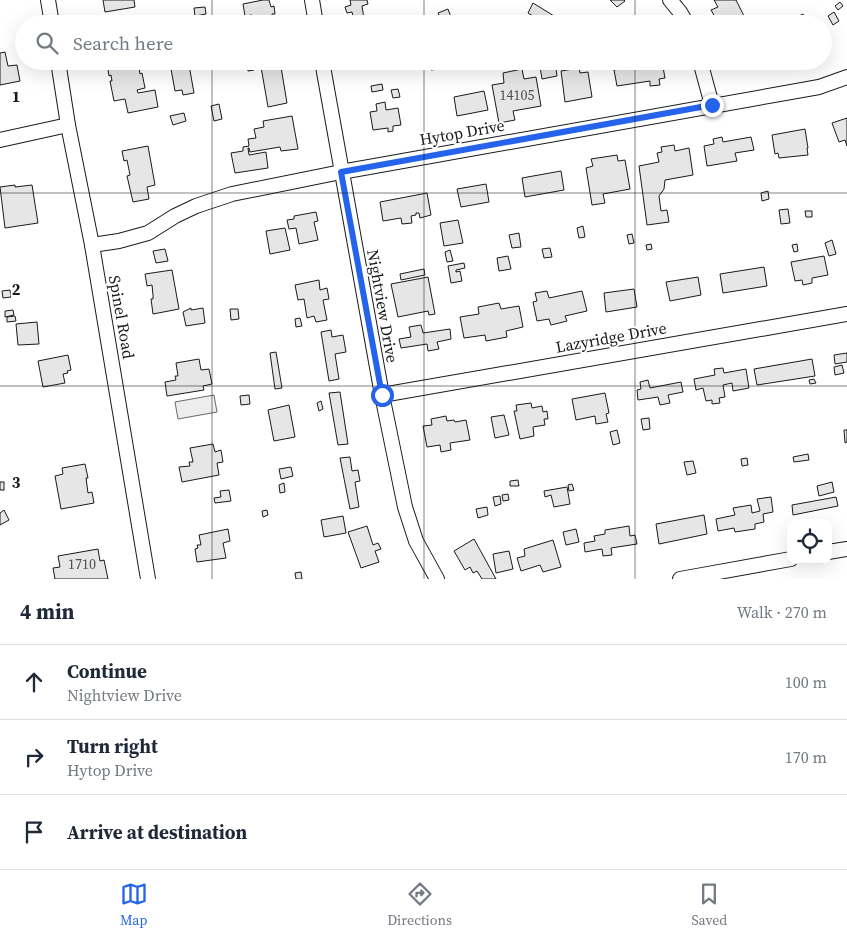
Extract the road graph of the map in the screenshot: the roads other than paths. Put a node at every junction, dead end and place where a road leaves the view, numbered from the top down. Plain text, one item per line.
1 (48, 0) edge
2 (312, 0) edge
3 (670, 0) edge
4 (50, 15) edge
5 (314, 15) edge
6 (682, 15) edge
7 (59, 70) edge
8 (324, 70) edge
9 (702, 70) edge
10 (847, 77) edge
11 (712, 105) junction
12 (68, 125) junction
13 (0, 140) edge
14 (341, 172) junction
15 (92, 245) junction
16 (847, 314) edge
17 (382, 395) junction
18 (847, 549) edge
19 (832, 551) edge
20 (787, 560) edge
21 (148, 579) edge
22 (437, 579) edge
23 (680, 579) edge

1 - 4 street
2 - 5 street
3 - 6 street
7 - 12 street, Spinel Road
8 - 14 street, Nightview Drive
9 - 11 street
10 - 11 street, Hytop Drive
11 - 14 street, Hytop Drive
12 - 13 street
12 - 15 street, Spinel Road
14 - 15 street, Hytop Drive
14 - 17 street, Nightview Drive
15 - 21 street, Spinel Road
16 - 17 street, Lazyridge Drive
17 - 22 street, Nightview Drive
18 - 19 street
20 - 23 street

